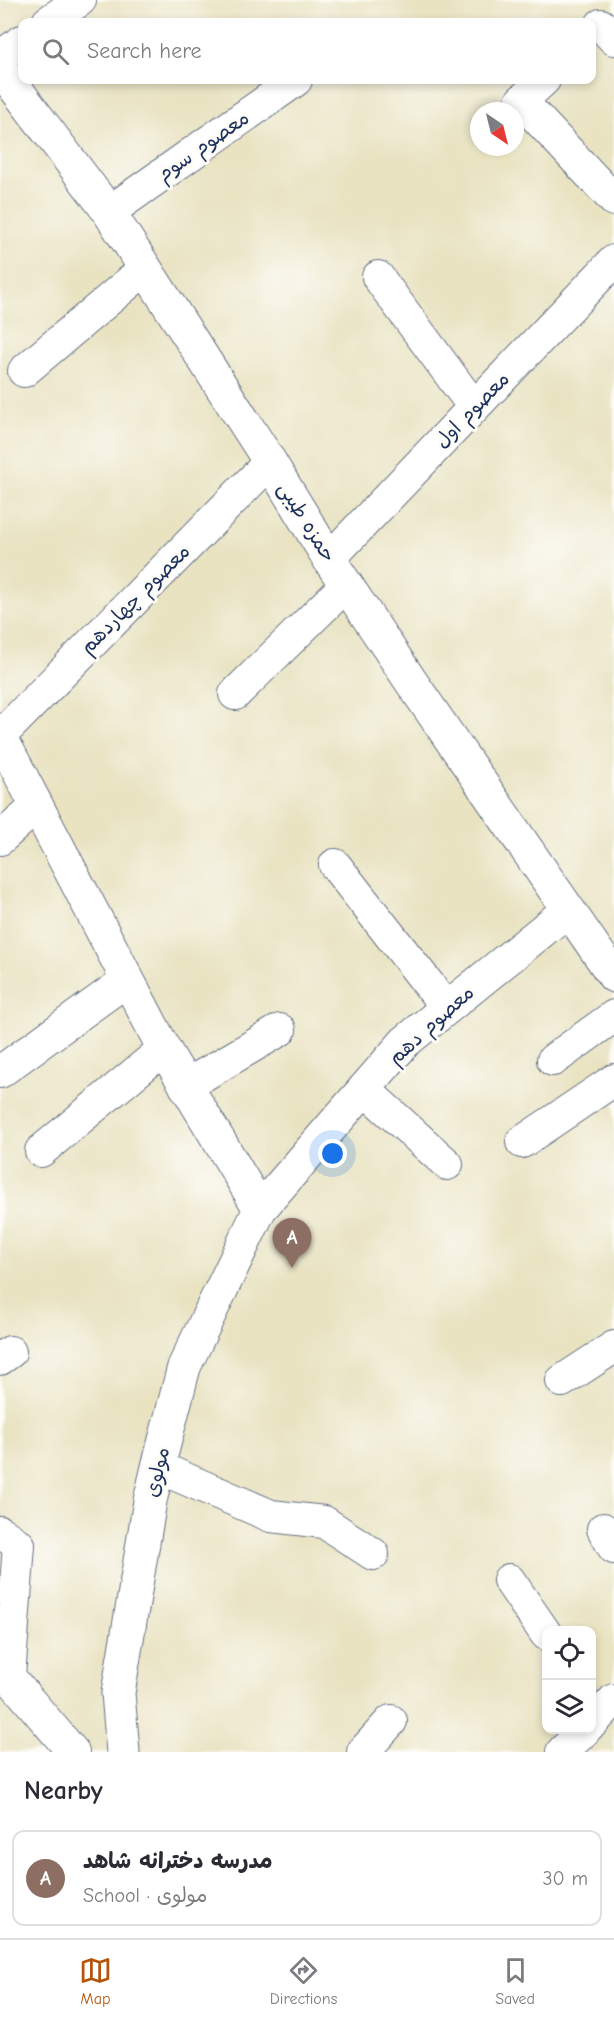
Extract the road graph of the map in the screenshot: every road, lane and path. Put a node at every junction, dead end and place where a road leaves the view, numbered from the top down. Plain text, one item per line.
1 (80, 0) edge
2 (54, 18) edge
3 (18, 44) edge
4 (0, 57) edge
5 (0, 68) edge
6 (290, 84) edge
7 (540, 84) edge
8 (614, 200) edge
9 (109, 212) junction
10 (614, 261) edge
11 (145, 269) junction
12 (378, 276) dead end
13 (24, 372) dead end
14 (474, 407) junction
15 (270, 462) junction
16 (338, 572) junction
17 (235, 694) dead end
18 (0, 736) edge
19 (0, 742) edge
20 (37, 806) junction
21 (0, 839) edge
22 (335, 865) dead end
23 (568, 910) junction
24 (614, 976) edge
25 (127, 980) junction
26 (447, 1008) junction
27 (614, 1016) edge
28 (280, 1030) dead end
29 (164, 1049) junction
30 (553, 1060) dead end
31 (0, 1072) edge
32 (614, 1080) edge
33 (185, 1086) junction
34 (364, 1089) junction
35 (522, 1142) dead end
36 (41, 1151) dead end
37 (447, 1164) dead end
38 (260, 1209) junction
39 (614, 1347) edge
40 (562, 1381) dead end
41 (158, 1467) junction
42 (0, 1532) edge
43 (373, 1554) dead end
44 (509, 1580) dead end
45 (542, 1628) edge
46 (391, 1721) dead end
47 (578, 1734) edge
48 (73, 1752) edge
49 (123, 1752) edge
50 (363, 1752) edge
51 (562, 1752) edge

1 - 2 street
3 - 4 street
5 - 9 street, حمزه طیبی
6 - 9 street, معصوم سوم
7 - 8 street
9 - 11 street, حمزه طیبی
10 - 14 street, معصوم اول
11 - 13 street
11 - 15 street, حمزه طیبی
12 - 14 street
14 - 16 street, معصوم اول
15 - 16 street, حمزه طیبی
15 - 18 street, معصوم چهاردهم
16 - 17 street, معصوم اول
16 - 23 street, حمزه طیبی
19 - 20 street
20 - 21 street
20 - 25 street
22 - 26 street
23 - 24 street, حمزه طیبی
23 - 26 street, معصوم دهم
25 - 29 street
25 - 31 street
26 - 34 street, معصوم دهم
27 - 30 street
28 - 33 street
29 - 33 street
29 - 36 street
32 - 35 street
33 - 38 street
34 - 37 street
34 - 38 street, معصوم دهم
38 - 41 street, مولوی
39 - 40 street
41 - 43 street
41 - 49 street, مولوی
42 - 48 street
44 - 45 street
46 - 50 street
47 - 51 street

